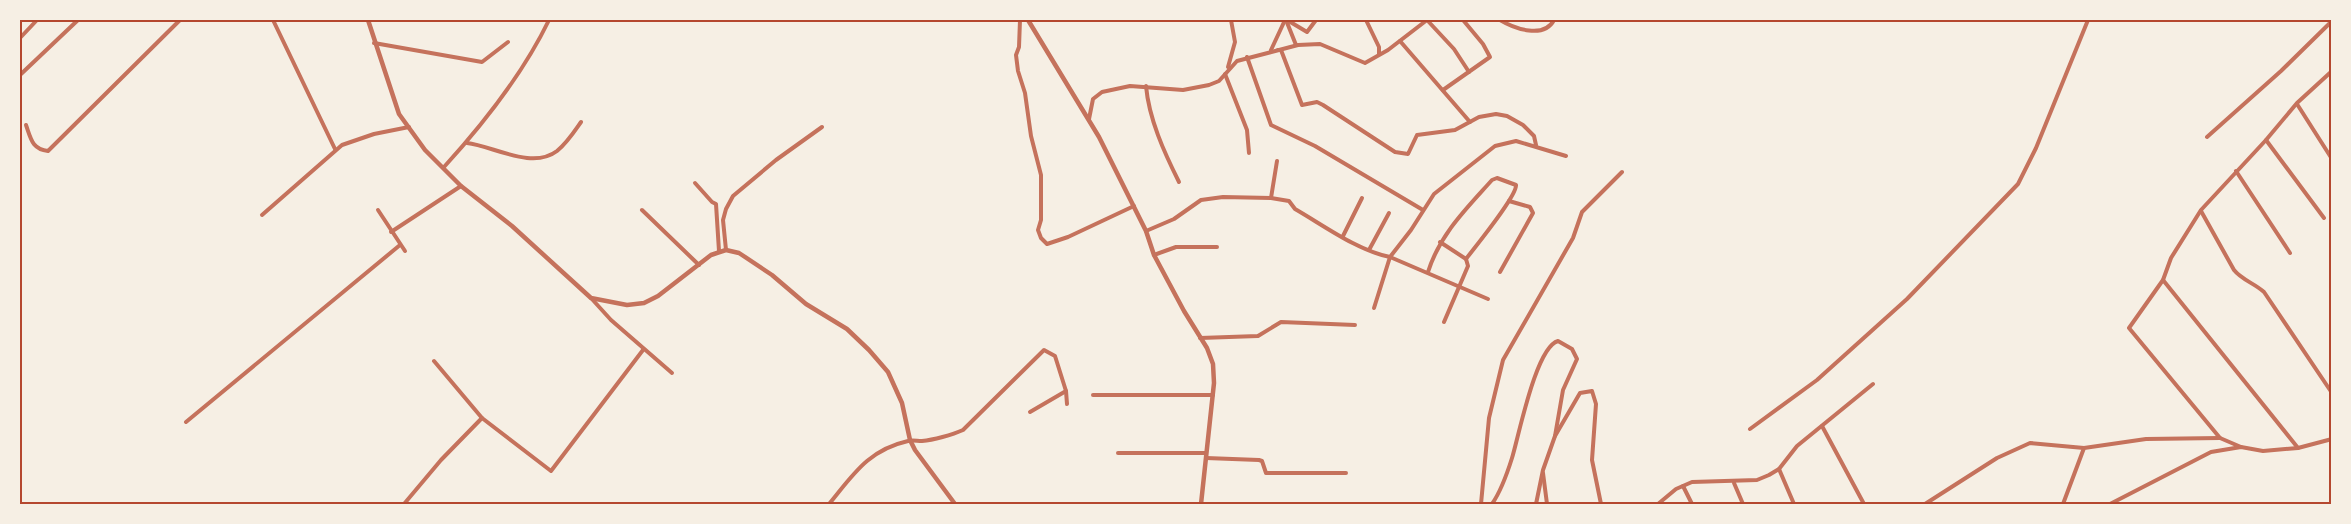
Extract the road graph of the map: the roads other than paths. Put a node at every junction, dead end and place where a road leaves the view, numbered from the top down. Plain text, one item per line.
1 (36, 20) edge
2 (78, 20) edge
3 (180, 20) edge
4 (273, 20) edge
5 (368, 20) edge
6 (549, 20) edge
7 (1020, 20) edge
8 (1028, 20) edge
9 (1231, 20) edge
10 (1286, 20) edge
11 (1316, 20) edge
12 (1366, 20) edge
13 (1427, 20) edge
14 (1464, 20) edge
15 (1500, 20) edge
16 (1554, 20) edge
17 (2088, 20) edge
18 (2331, 21) edge
19 (1307, 32) junction
20 (20, 38) edge
21 (1400, 41) junction
22 (508, 42) dead end
23 (374, 43) junction
24 (1306, 44) junction
25 (1296, 45) junction
26 (1278, 49) junction
27 (1271, 51) junction
28 (1378, 55) junction
29 (1247, 57) junction
30 (1226, 72) junction
31 (1469, 72) junction
32 (2331, 74) edge
33 (20, 75) edge
34 (1146, 86) junction
35 (1443, 90) junction
36 (2297, 103) junction
37 (1089, 119) junction
38 (581, 122) dead end
39 (1470, 122) junction
40 (26, 125) dead end
41 (822, 127) dead end
42 (410, 128) junction
43 (2207, 137) dead end
44 (2266, 140) junction
45 (466, 143) junction
46 (1536, 146) junction
47 (335, 149) junction
48 (1249, 153) dead end
49 (1566, 156) dead end
50 (2331, 159) edge
51 (1277, 161) dead end
52 (444, 167) junction
53 (2236, 171) junction
54 (1622, 172) dead end
55 (1179, 182) dead end
56 (695, 183) dead end
57 (462, 186) junction
58 (1271, 198) junction
59 (1362, 198) dead end
60 (1509, 201) junction
61 (1134, 206) junction
62 (378, 210) dead end
63 (642, 210) dead end
64 (1423, 210) junction
65 (2201, 210) junction
66 (1389, 213) dead end
67 (262, 214) dead end
68 (2324, 218) dead end
69 (1146, 231) junction
70 (391, 232) junction
71 (1343, 236) junction
72 (1440, 242) junction
73 (400, 245) junction
74 (1217, 248) dead end
75 (726, 250) junction
76 (1369, 250) junction
77 (405, 251) dead end
78 (719, 251) junction
79 (2290, 253) dead end
80 (1154, 255) junction
81 (1389, 257) junction
82 (1466, 259) junction
83 (699, 265) junction
84 (1428, 272) junction
85 (1500, 272) dead end
86 (2163, 280) junction
87 (1459, 285) junction
88 (591, 298) junction
89 (1488, 299) dead end
90 (1374, 308) dead end
91 (1444, 322) dead end
92 (1355, 325) dead end
93 (1200, 338) junction
94 (643, 350) junction
95 (434, 361) dead end
96 (672, 373) dead end
97 (1873, 384) dead end
98 (1066, 391) junction
99 (2331, 393) edge
100 (1093, 395) dead end
101 (1213, 395) junction
102 (1067, 404) dead end
103 (1030, 412) dead end
104 (482, 418) junction
105 (186, 422) dead end
106 (1822, 426) junction
107 (1750, 429) dead end
108 (1555, 436) junction
109 (2220, 438) junction
110 (2331, 439) edge
111 (910, 440) junction
112 (2241, 447) junction
113 (2084, 448) junction
114 (2298, 448) junction
115 (1118, 453) dead end
116 (1206, 455) junction
117 (1779, 469) junction
118 (1543, 470) junction
119 (1346, 473) dead end
120 (1734, 482) junction
121 (1683, 486) junction
122 (404, 504) edge
123 (829, 504) edge
124 (955, 504) edge
125 (1202, 504) edge
126 (1481, 504) edge
127 (1492, 504) edge
128 (1536, 504) edge
129 (1547, 504) edge
130 (1601, 504) edge
131 (1658, 504) edge
132 (1692, 504) edge
133 (1743, 504) edge
134 (1794, 504) edge
135 (1864, 504) edge
136 (1925, 504) edge
137 (2063, 504) edge
138 (2110, 504) edge

1 - 20 street
2 - 33 street
3 - 40 street
4 - 47 street
5 - 23 street
6 - 45 street
7 - 61 street
8 - 37 street
9 - 30 street
10 - 19 street
10 - 25 street
10 - 27 street
11 - 19 street
12 - 28 street
13 - 21 street
13 - 31 street
14 - 31 street
15 - 16 street
17 - 107 street
18 - 43 street
19 - 24 street
21 - 28 street
21 - 35 street
22 - 23 street
23 - 42 street
24 - 25 street
24 - 28 street
25 - 26 street
26 - 27 street
26 - 39 street
27 - 29 street
29 - 30 street
29 - 64 street
30 - 34 street
30 - 48 street
31 - 35 street
32 - 36 street
34 - 37 street
34 - 55 street
35 - 39 street
36 - 44 street
36 - 50 street
37 - 61 street
38 - 45 street
39 - 46 street
41 - 75 street
42 - 47 street
42 - 52 street
44 - 53 street
44 - 68 street
45 - 52 street
46 - 49 street
46 - 64 street
47 - 67 street
51 - 58 street
52 - 57 street
53 - 65 street
53 - 79 street
54 - 126 street
56 - 78 street
57 - 70 street
57 - 88 street
58 - 69 street
58 - 71 street
59 - 71 street
60 - 72 street
60 - 82 street
60 - 85 street
61 - 69 street
62 - 70 street
63 - 83 street
64 - 81 street
65 - 86 street
65 - 99 street
66 - 76 street
69 - 80 street
70 - 73 street
71 - 76 street
72 - 82 street
72 - 84 street
73 - 77 street
73 - 105 street
74 - 80 street
75 - 78 street
75 - 111 street
76 - 81 street
78 - 83 street
80 - 93 street
81 - 84 street
81 - 90 street
82 - 87 street
83 - 88 street
84 - 87 street
86 - 109 street
86 - 114 street
87 - 89 street
87 - 91 street
88 - 94 street
92 - 93 street
93 - 101 street
94 - 96 street
94 - 104 street
95 - 104 street
97 - 106 street
98 - 102 street
98 - 103 street
98 - 111 street
100 - 101 street
101 - 116 street
104 - 122 street
106 - 117 street
106 - 135 street
108 - 118 street
108 - 127 street
108 - 130 street
109 - 112 street
109 - 113 street
110 - 114 street
111 - 123 street
111 - 124 street
112 - 114 street
112 - 138 street
113 - 136 street
113 - 137 street
115 - 116 street
116 - 119 street
116 - 125 street
117 - 120 street
117 - 134 street
118 - 128 street
118 - 129 street
120 - 121 street
120 - 133 street
121 - 131 street
121 - 132 street

